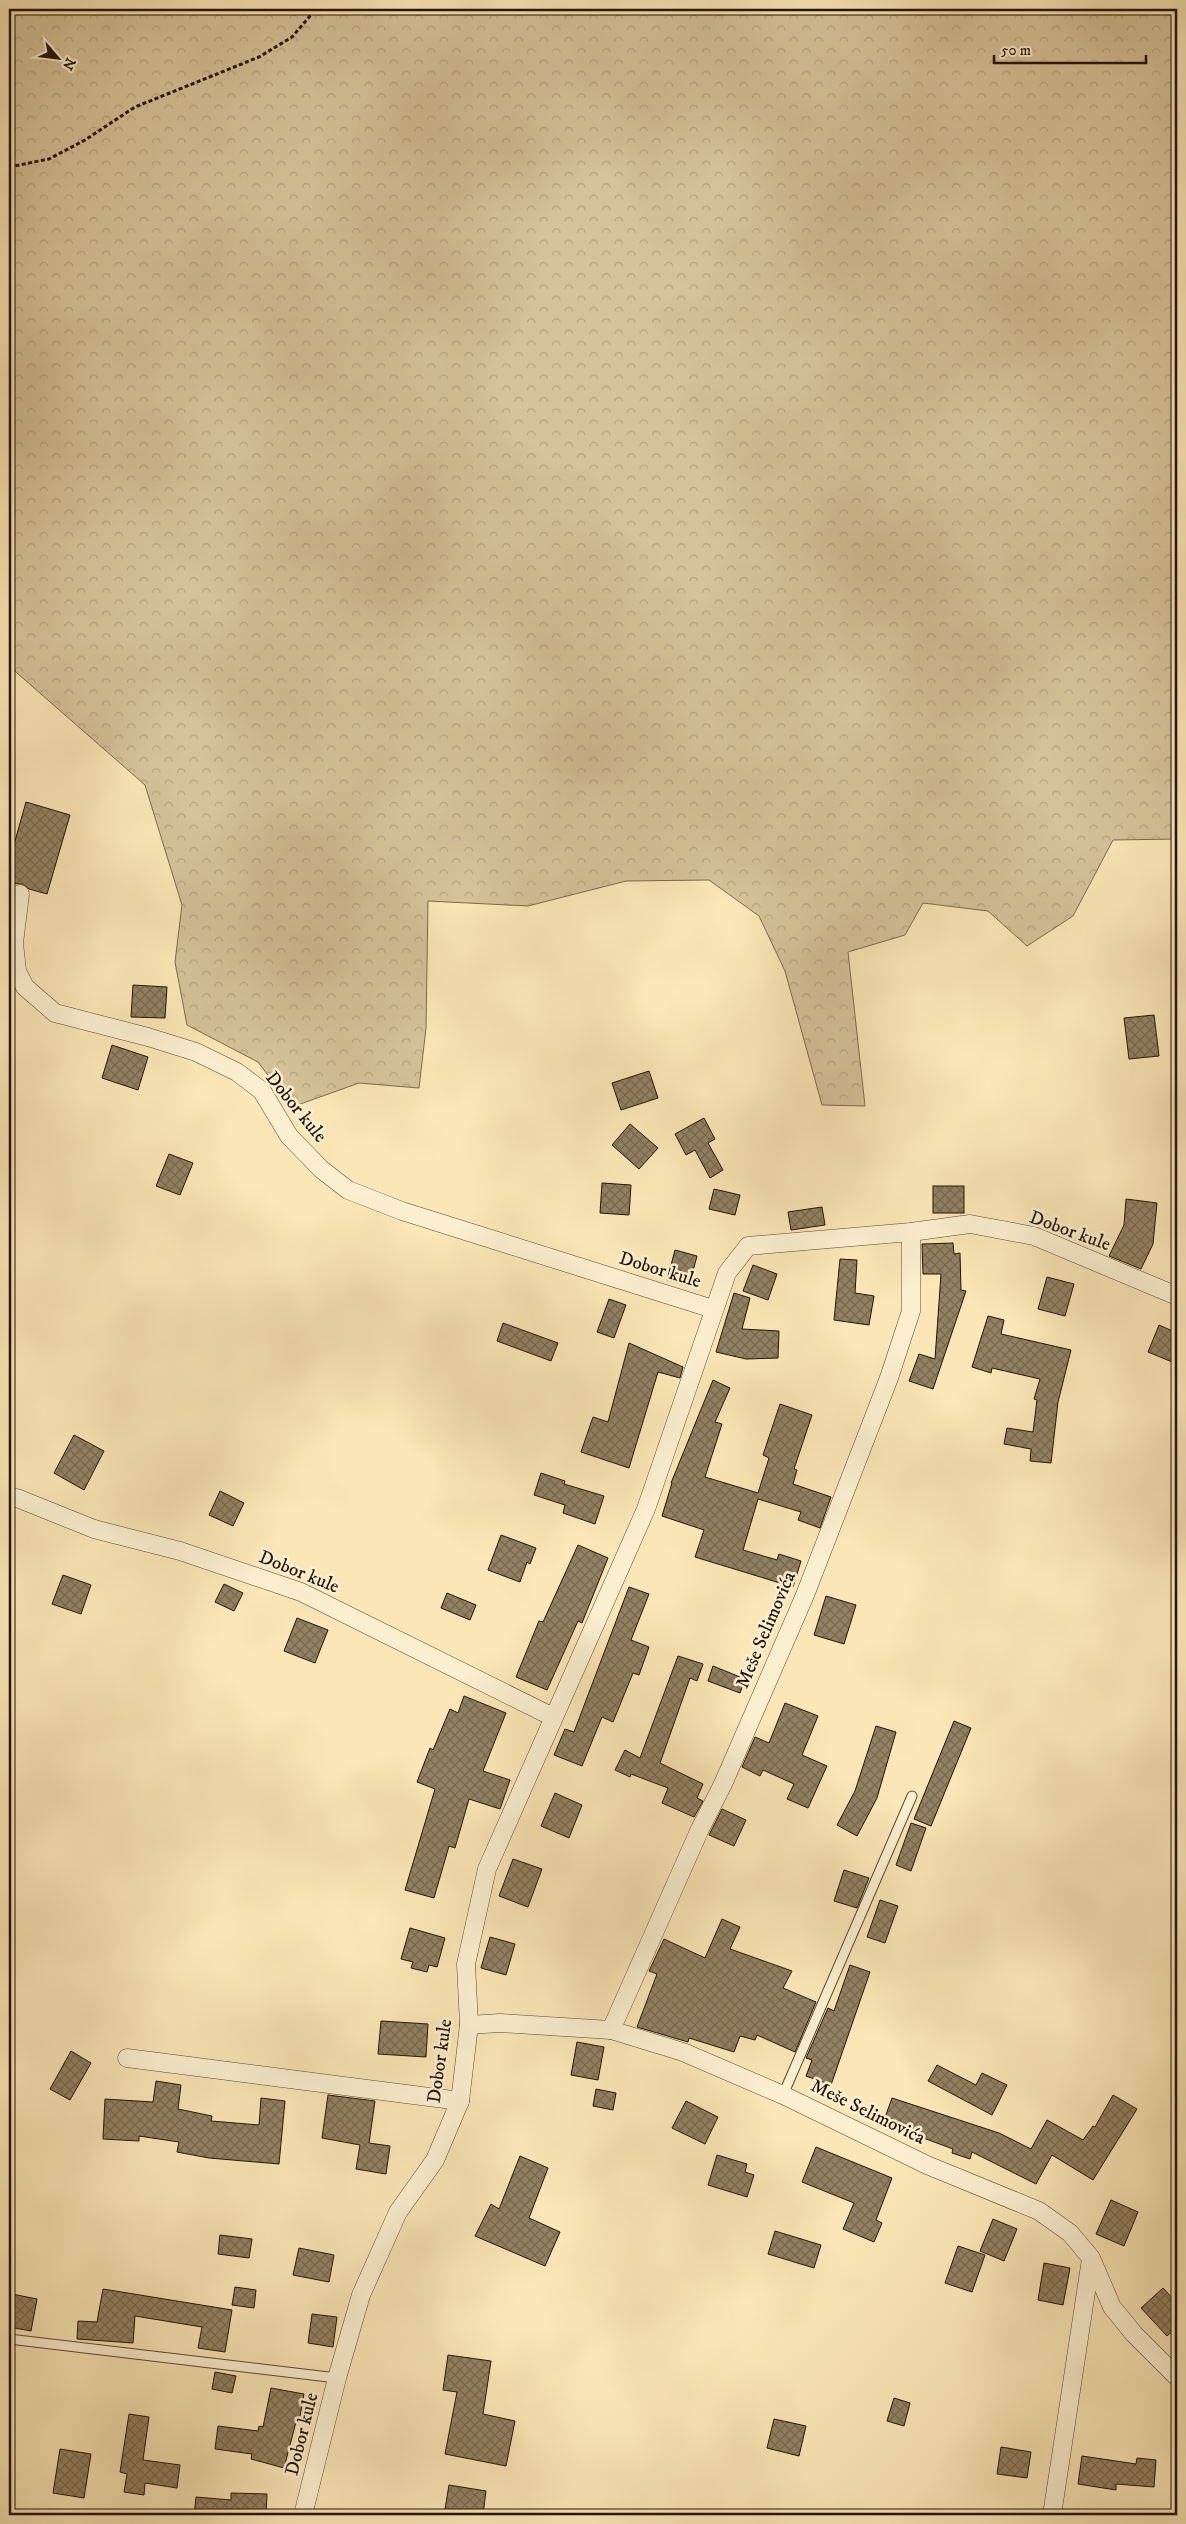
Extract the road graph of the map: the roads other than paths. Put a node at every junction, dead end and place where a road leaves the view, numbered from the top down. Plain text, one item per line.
1 (20, 894) dead end
2 (911, 1232) junction
3 (1177, 1296) edge
4 (713, 1308) junction
5 (17, 1498) dead end
6 (552, 1717) junction
7 (912, 1796) dead end
8 (469, 2025) junction
9 (611, 2030) junction
10 (128, 2058) dead end
11 (783, 2095) junction
12 (460, 2101) junction
13 (1092, 2258) junction
14 (9, 2339) edge
15 (1177, 2377) edge
16 (337, 2378) junction
17 (303, 2515) edge
18 (1052, 2515) edge

1 - 4 street, Dobor kule
2 - 3 street, Dobor kule
2 - 4 street, Dobor kule
2 - 9 street, Meše Selimovića
4 - 6 street, Dobor kule
5 - 6 street, Dobor kule
6 - 8 street, Dobor kule
7 - 11 lane
8 - 9 street, Meše Selimovića
8 - 12 street, Dobor kule
9 - 11 street, Meše Selimovića
10 - 12 street
11 - 13 street, Meše Selimovića
12 - 16 street, Dobor kule
13 - 15 street, Meše Selimovića
13 - 18 street
14 - 16 lane
16 - 17 street, Dobor kule

